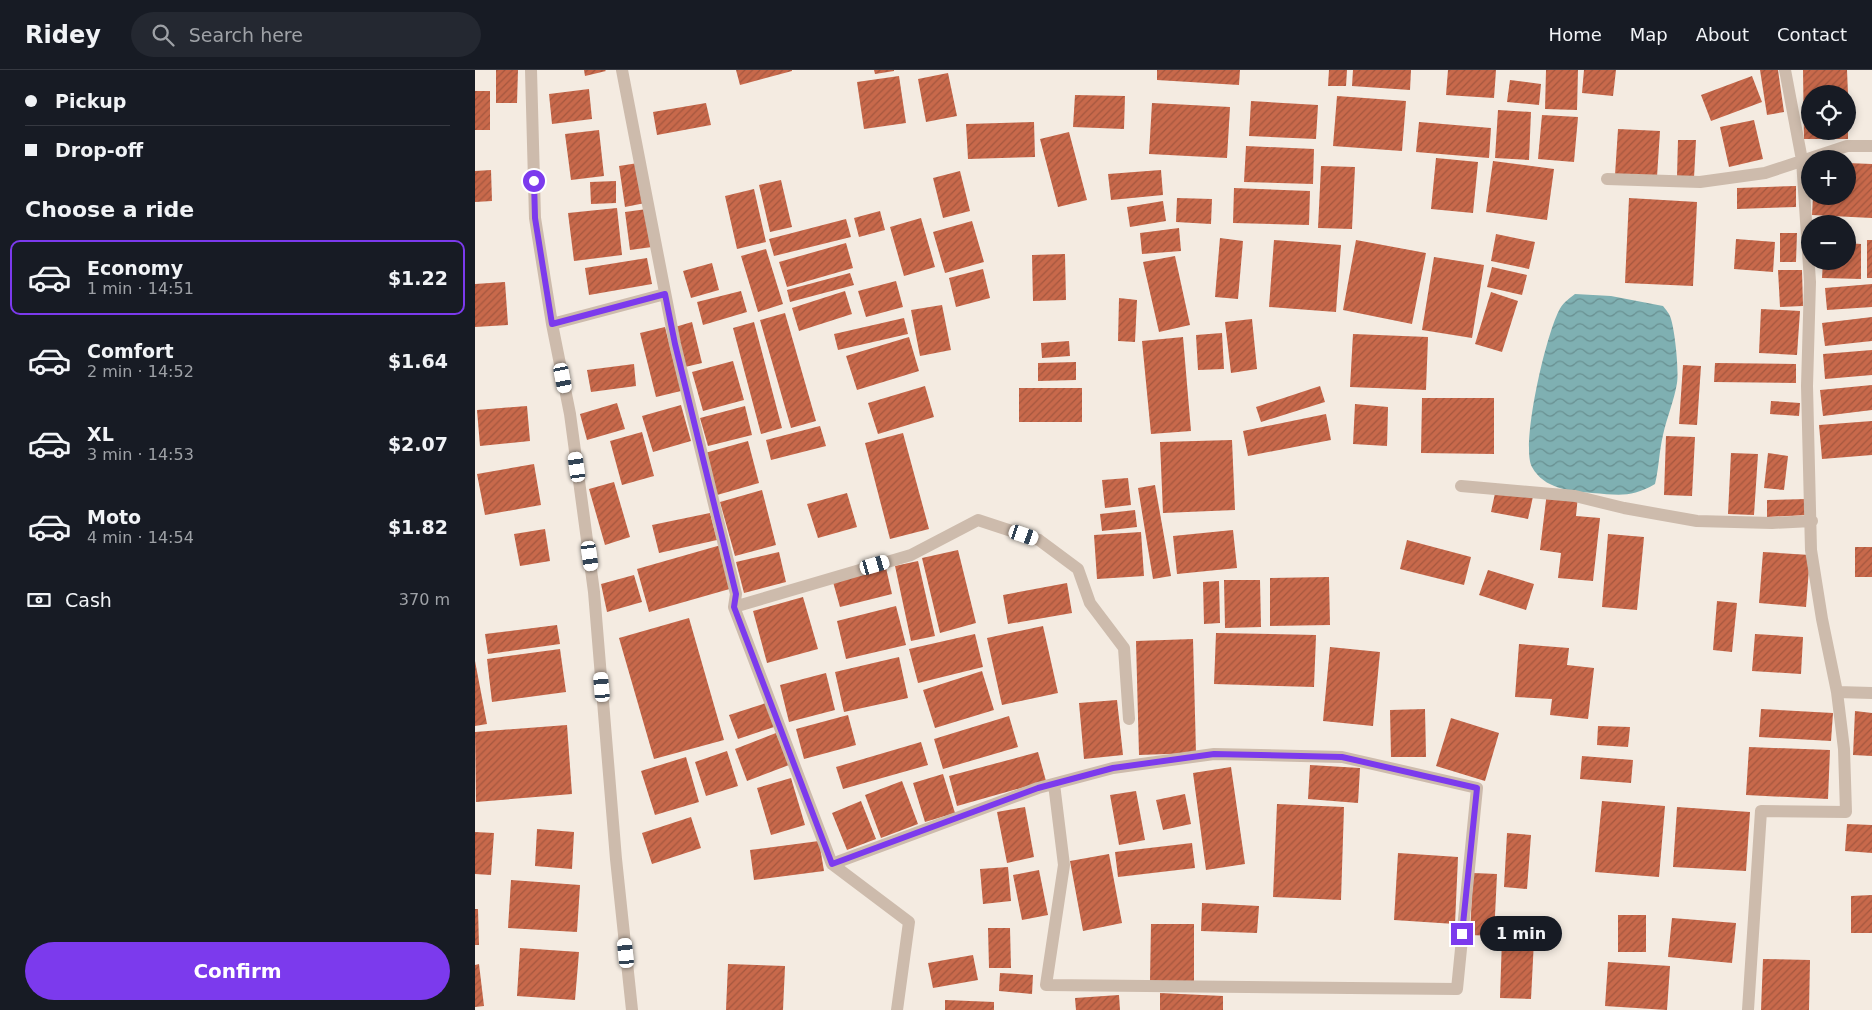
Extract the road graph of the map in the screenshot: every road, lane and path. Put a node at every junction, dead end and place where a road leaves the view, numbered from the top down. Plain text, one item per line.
1 (531, 70) edge
2 (622, 70) edge
3 (1785, 70) edge
4 (1872, 146) edge
5 (1834, 150) edge
6 (1801, 155) edge
7 (1801, 160) edge
8 (1607, 179) dead end
9 (1805, 205) edge
10 (665, 294) junction
11 (552, 324) junction
12 (1461, 486) dead end
13 (1811, 521) junction
14 (734, 607) junction
15 (1837, 692) junction
16 (1872, 693) edge
17 (1129, 719) dead end
18 (1054, 784) junction
19 (832, 864) junction
20 (632, 1010) edge
21 (897, 1010) edge
22 (1748, 1010) edge

1 - 11 street
2 - 10 street
3 - 6 street
4 - 5 street
7 - 8 street
9 - 13 street
10 - 11 street
10 - 14 street
11 - 20 street
12 - 13 street
13 - 15 street
14 - 17 street
14 - 19 street
15 - 16 street
15 - 22 street
18 - 18 street
18 - 19 street
19 - 21 street

